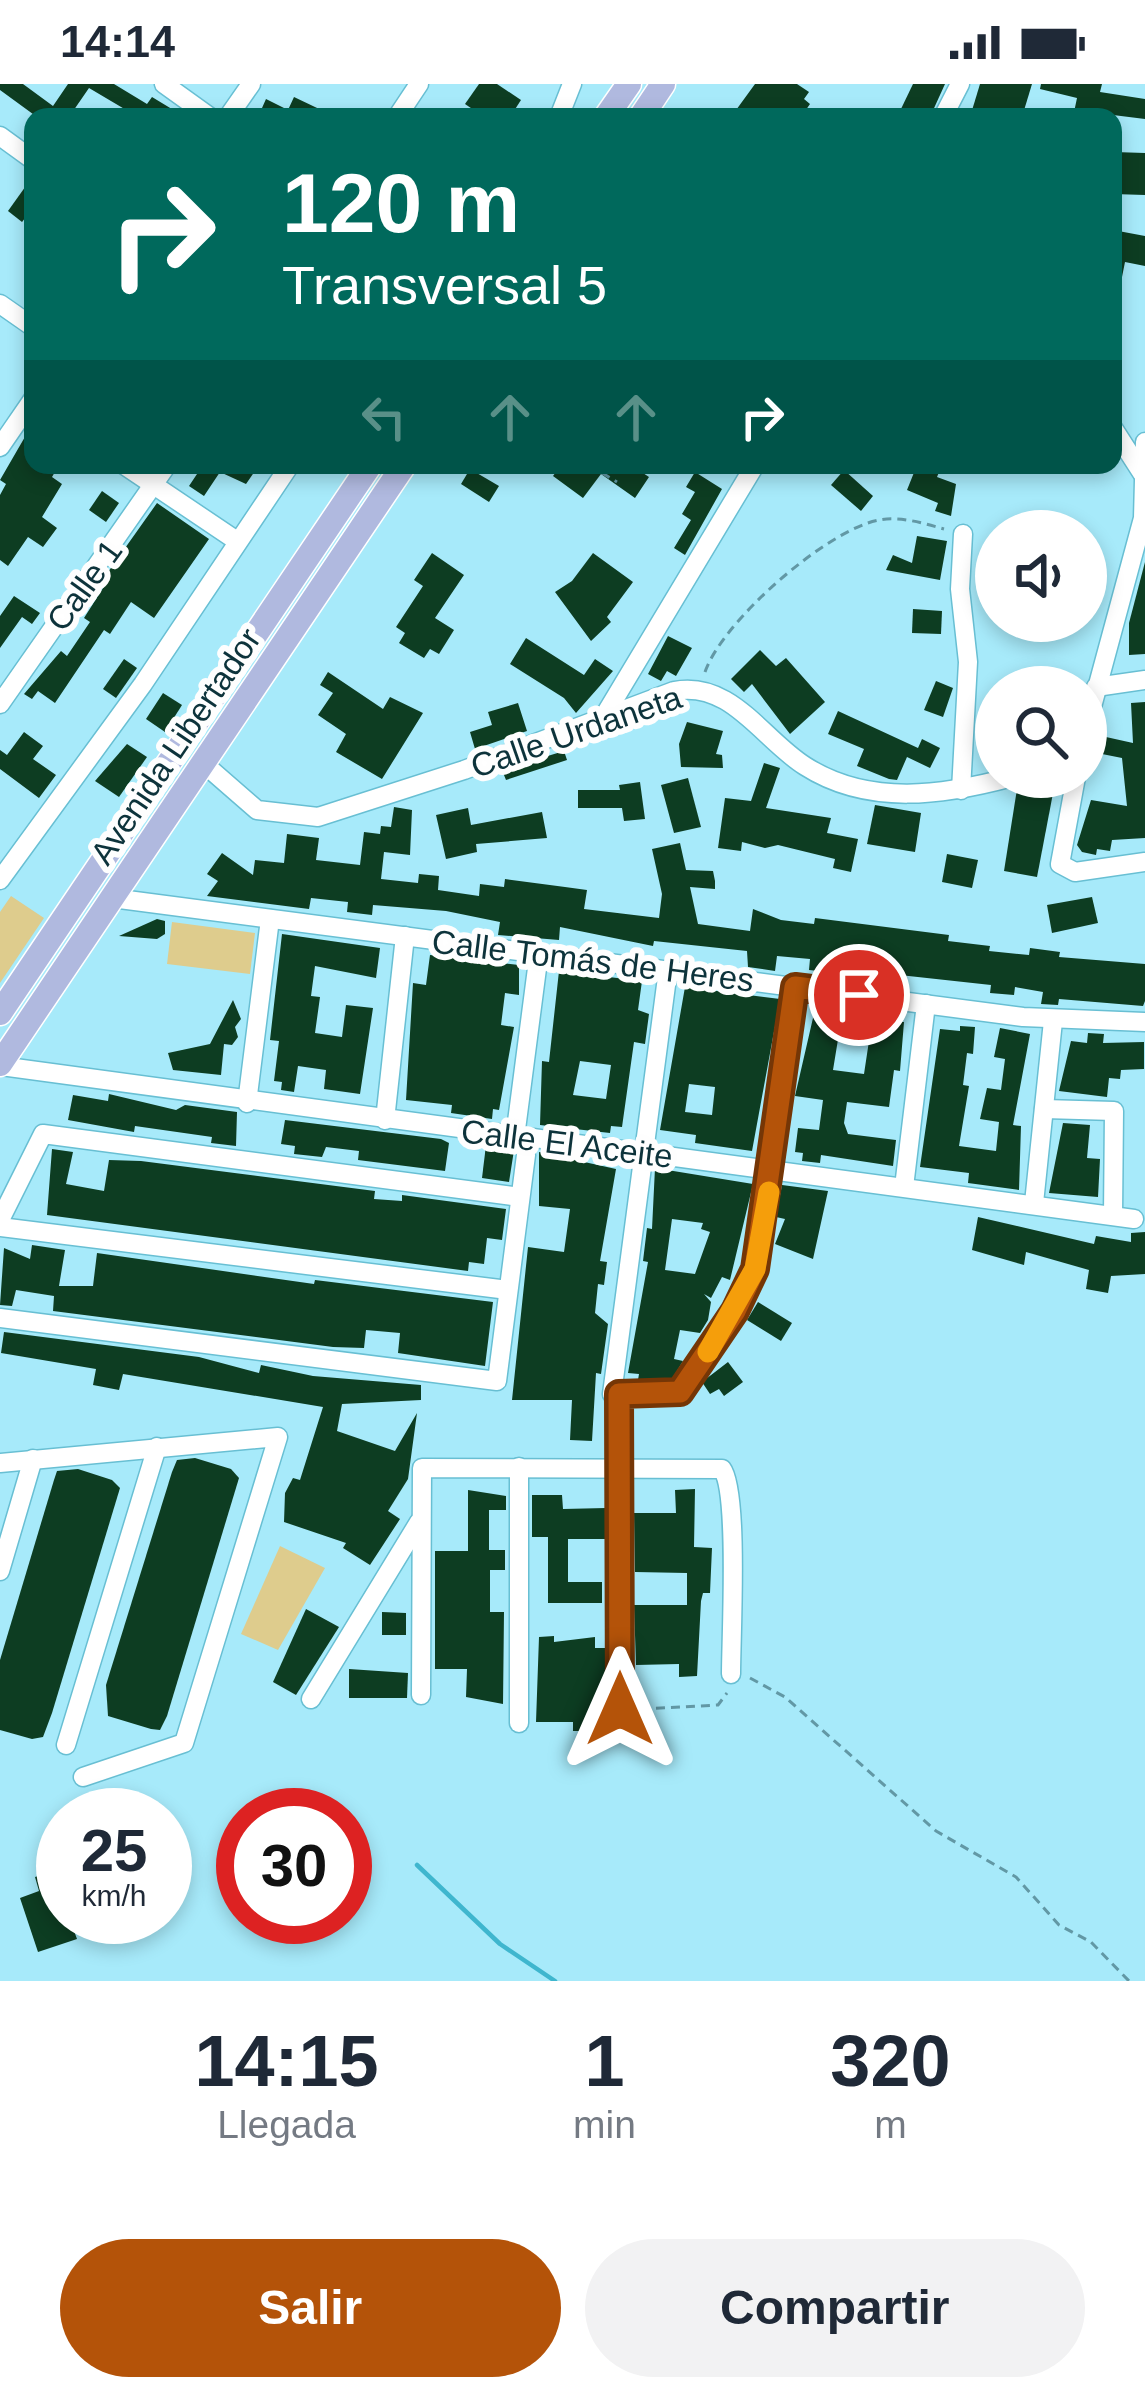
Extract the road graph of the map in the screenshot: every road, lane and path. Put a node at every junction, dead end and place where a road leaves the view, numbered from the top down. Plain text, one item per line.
1 (164, 84) edge
2 (197, 108) edge
3 (24, 412) edge
4 (1122, 442) edge
5 (1145, 442) edge
6 (0, 447) edge
7 (1142, 473) junction
8 (138, 474) edge
9 (161, 474) edge
10 (284, 474) edge
11 (364, 474) edge
12 (398, 474) edge
13 (603, 474) edge
14 (750, 474) edge
15 (616, 482) dead end
16 (154, 485) junction
17 (1144, 521) edge
18 (963, 534) joint
19 (237, 541) junction
20 (1102, 666) edge
21 (1145, 680) edge
22 (1107, 686) edge
23 (700, 689) junction
24 (0, 704) edge
25 (603, 718) junction
26 (203, 763) junction
27 (975, 787) edge
28 (962, 790) junction
29 (1072, 798) edge
30 (1145, 862) edge
31 (0, 880) edge
32 (112, 898) junction
33 (271, 919) junction
34 (406, 936) junction
35 (538, 953) junction
36 (668, 970) junction
37 (795, 987) junction
38 (926, 1004) junction
39 (0, 1012) edge
40 (1053, 1021) junction
41 (1145, 1022) edge
42 (0, 1065) edge
43 (247, 1102) junction
44 (1044, 1108) junction
45 (385, 1120) junction
46 (514, 1137) junction
47 (643, 1153) junction
48 (526, 1155) dead end
49 (773, 1170) junction
50 (904, 1187) junction
51 (520, 1197) junction
52 (1034, 1203) junction
53 (1113, 1215) junction
54 (1135, 1219) dead end
55 (0, 1224) edge
56 (508, 1290) junction
57 (0, 1318) edge
58 (616, 1394) junction
59 (157, 1448) junction
60 (34, 1459) junction
61 (0, 1463) edge
62 (519, 1467) junction
63 (620, 1467) junction
64 (422, 1518) junction
65 (0, 1570) edge
66 (731, 1674) junction
67 (421, 1695) dead end
68 (311, 1699) dead end
69 (620, 1709) joint
70 (519, 1723) dead end
71 (66, 1745) dead end
72 (83, 1777) dead end
73 (1129, 1981) edge

1 - 2 street
3 - 6 street
4 - 7 street
5 - 7 street
7 - 17 street
8 - 16 street
9 - 16 street, Calle 1
10 - 19 street, Avenida Libertador
11 - 39 main road, Avenida Libertador
12 - 26 main road, Avenida Libertador
13 - 15 path
14 - 25 street
16 - 19 street
16 - 24 street, Calle 1
17 - 20 street
18 - 23 path
18 - 28 street
19 - 31 street, Avenida Libertador
21 - 22 street
23 - 25 street, Calle Urdaneta
23 - 28 street, Calle Urdaneta
25 - 26 street, Calle Urdaneta
26 - 32 main road, Avenida Libertador
27 - 28 street, Calle Urdaneta
29 - 30 street
32 - 33 street, Calle Tomás de Heres
32 - 42 main road, Avenida Libertador
33 - 34 street, Calle Tomás de Heres
33 - 43 street
34 - 35 street, Calle Tomás de Heres
34 - 45 street
35 - 36 street, Calle Tomás de Heres
35 - 46 street
36 - 37 street, Calle Tomás de Heres
36 - 47 street
37 - 38 street, Calle Tomás de Heres
37 - 49 street
38 - 40 street, Calle Tomás de Heres
38 - 50 street
40 - 41 street, Calle Tomás de Heres
40 - 44 street
42 - 43 street, Calle El Aceite
43 - 45 street, Calle El Aceite
44 - 52 street
44 - 53 street
45 - 46 street, Calle El Aceite
46 - 47 street, Calle El Aceite
47 - 49 street, Calle El Aceite
47 - 58 street
48 - 51 street
49 - 50 street, Calle El Aceite
49 - 58 street
50 - 52 street, Calle El Aceite
51 - 55 street
51 - 56 street
52 - 53 street, Calle El Aceite
53 - 54 street, Calle El Aceite
55 - 56 street
56 - 57 street
58 - 63 street
59 - 60 street
59 - 71 street
59 - 72 street
60 - 61 street
60 - 65 street
62 - 63 street
62 - 64 street
62 - 70 street
63 - 66 street
63 - 69 street
64 - 67 street
64 - 68 street
66 - 69 path
66 - 73 path

